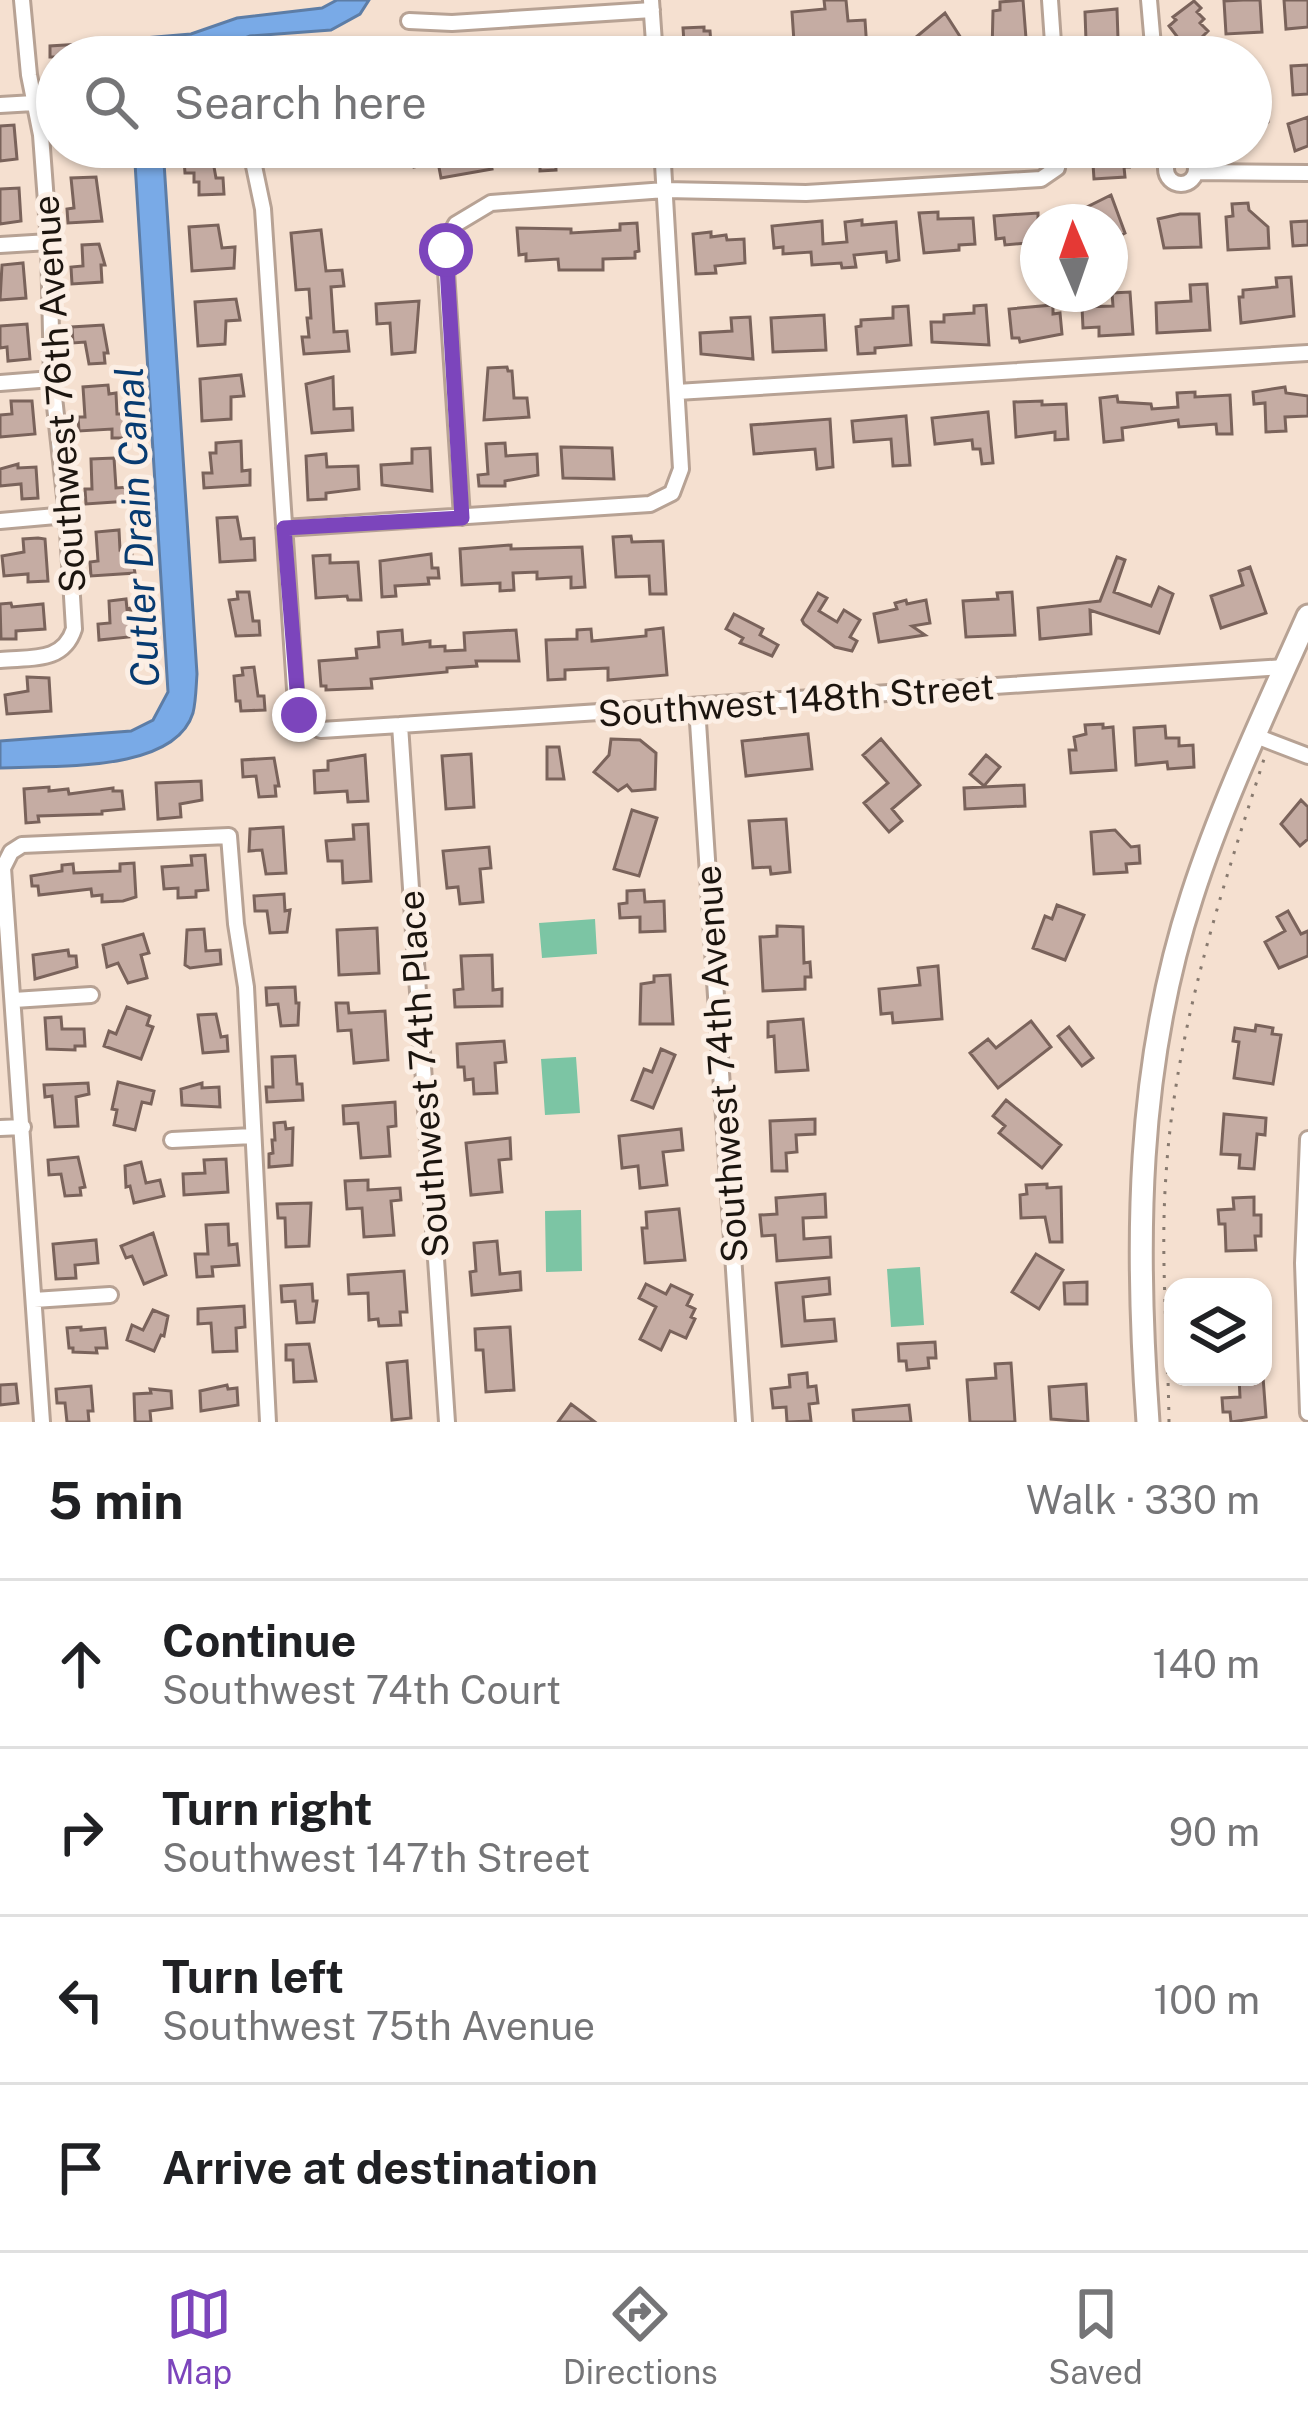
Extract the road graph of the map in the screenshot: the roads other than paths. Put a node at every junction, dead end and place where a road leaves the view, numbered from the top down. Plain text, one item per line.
1 (22, 0) edge
2 (1050, 0) edge
3 (1149, 0) edge
4 (651, 5) edge
5 (409, 20) dead end
6 (653, 36) edge
7 (1053, 36) edge
8 (1152, 36) edge
9 (34, 103) junction
10 (0, 105) edge
11 (36, 112) edge
12 (43, 168) edge
13 (254, 168) edge
14 (663, 168) edge
15 (1057, 168) edge
16 (1196, 168) edge
17 (1308, 173) edge
18 (664, 190) junction
19 (49, 242) junction
20 (0, 244) edge
21 (1308, 352) edge
22 (52, 379) junction
23 (0, 382) edge
24 (677, 392) junction
25 (67, 515) junction
26 (462, 518) junction
27 (0, 521) edge
28 (284, 528) junction
29 (1308, 616) edge
30 (0, 659) edge
31 (1285, 668) junction
32 (697, 707) junction
33 (400, 725) junction
34 (1261, 744) junction
35 (1308, 756) edge
36 (92, 995) dead end
37 (14, 1000) junction
38 (23, 1127) junction
39 (0, 1128) edge
40 (253, 1136) junction
41 (1308, 1138) edge
42 (172, 1140) dead end
43 (1306, 1242) edge
44 (110, 1295) dead end
45 (34, 1300) junction
46 (1308, 1413) edge
47 (42, 1422) edge
48 (268, 1422) edge
49 (447, 1422) edge
50 (744, 1422) edge
51 (1148, 1422) edge

1 - 9 street, Southwest 76th Avenue
2 - 7 street
3 - 8 street
4 - 5 street
4 - 6 street
9 - 10 street
9 - 11 street, Southwest 76th Avenue
12 - 19 street, Southwest 76th Avenue
13 - 28 street
14 - 18 street
15 - 18 street
16 - 17 street
18 - 24 street
18 - 26 street
19 - 20 street
19 - 22 street, Southwest 76th Avenue
21 - 24 street
22 - 23 street
22 - 25 street, Southwest 76th Avenue
24 - 26 street
25 - 27 street
25 - 30 street, Southwest 76th Avenue
26 - 28 street
28 - 33 street, Southwest 148th Street
29 - 31 main road
31 - 32 street, Southwest 148th Street
31 - 34 main road
32 - 33 street, Southwest 148th Street
32 - 50 street, Southwest 74th Avenue
33 - 49 street, Southwest 74th Place
34 - 35 street
34 - 51 main road
36 - 37 street
37 - 38 street
37 - 40 street
38 - 39 street
38 - 45 street
40 - 42 street
40 - 48 street
41 - 43 street
43 - 46 street
44 - 45 street
45 - 47 street

